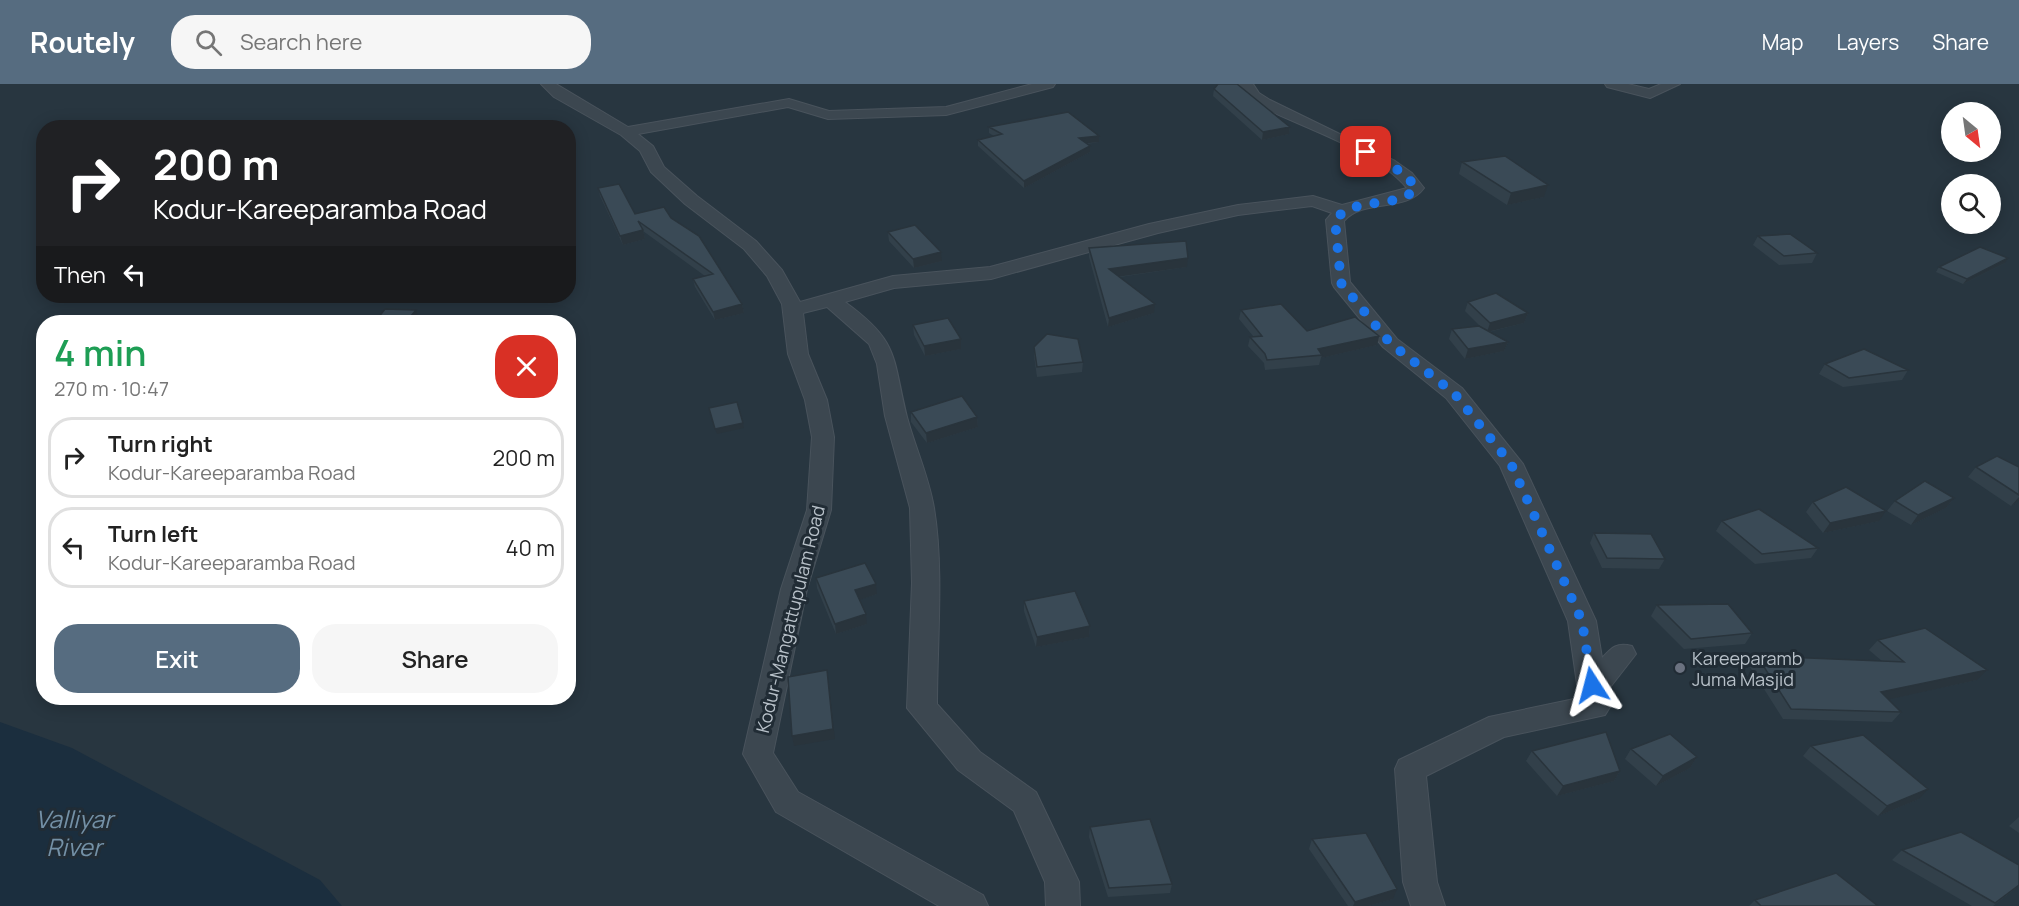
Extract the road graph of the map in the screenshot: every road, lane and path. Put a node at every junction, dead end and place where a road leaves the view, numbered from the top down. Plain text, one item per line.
1 (548, 84) edge
2 (1048, 84) edge
3 (1246, 84) edge
4 (1612, 84) edge
5 (1673, 84) edge
6 (626, 132) junction
7 (1343, 211) junction
8 (830, 300) junction
9 (792, 310) junction
10 (1622, 654) dead end
11 (1595, 706) junction
12 (971, 906) edge
13 (1063, 906) edge
14 (1428, 906) edge

1 - 6 street, Kodur-Mangattupulam Road
2 - 6 street
3 - 7 street
4 - 5 street
6 - 9 street, Kodur-Mangattupulam Road
7 - 8 street
7 - 11 street
8 - 9 street
8 - 13 street
9 - 12 street, Kodur-Mangattupulam Road
10 - 11 street
11 - 14 street

